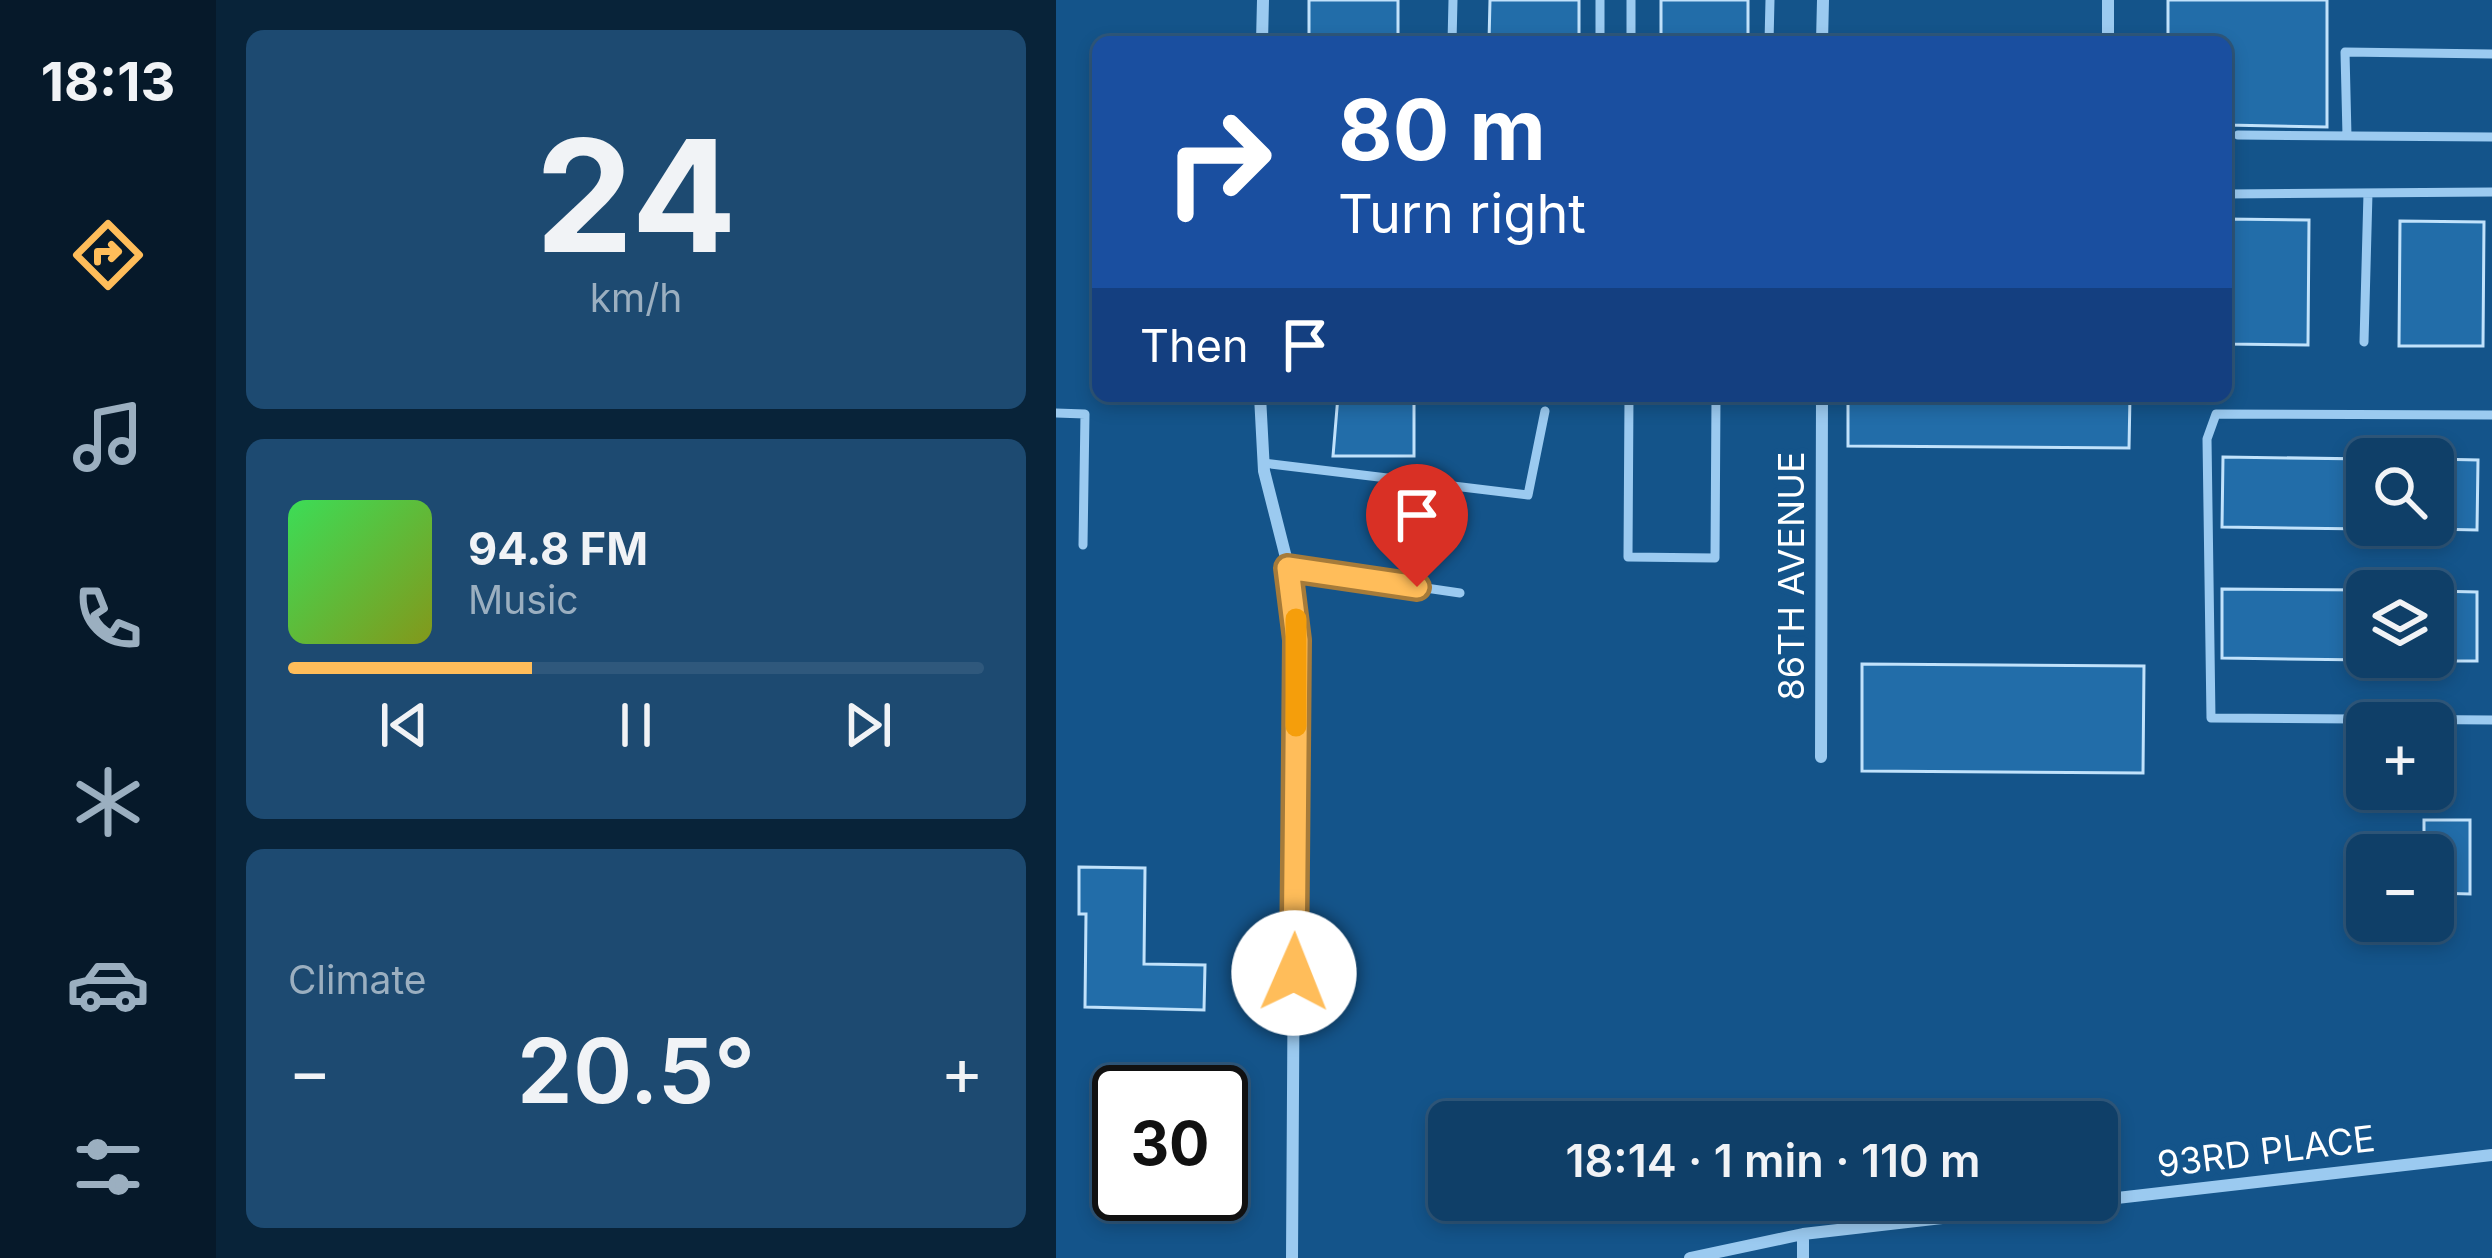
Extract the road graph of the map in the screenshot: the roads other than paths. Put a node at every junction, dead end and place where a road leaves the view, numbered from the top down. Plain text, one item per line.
1 (1262, 0) edge
2 (1453, 0) edge
3 (1600, 0) edge
4 (1631, 0) edge
5 (1770, 0) edge
6 (1822, 0) edge
7 (2108, 0) edge
8 (1262, 36) edge
9 (1452, 36) edge
10 (1600, 36) edge
11 (1630, 36) edge
12 (1769, 36) edge
13 (1822, 36) edge
14 (2108, 36) edge
15 (2492, 55) edge
16 (2238, 135) dead end
17 (2347, 136) junction
18 (2492, 137) edge
19 (2492, 192) edge
20 (2368, 193) junction
21 (2232, 194) edge
22 (2364, 342) dead end
23 (1260, 402) edge
24 (1629, 402) edge
25 (1715, 402) edge
26 (1822, 402) edge
27 (1545, 411) dead end
28 (1056, 412) edge
29 (2492, 415) edge
30 (1263, 463) junction
31 (1083, 544) dead end
32 (1288, 568) junction
33 (1460, 593) dead end
34 (2492, 720) edge
35 (1821, 757) dead end
36 (2492, 1155) edge
37 (1803, 1234) junction
38 (1292, 1258) edge
39 (1690, 1258) edge
40 (1803, 1258) edge

1 - 8 street
2 - 9 lane
3 - 10 lane
4 - 11 lane
5 - 12 lane
6 - 13 street
7 - 14 street
15 - 17 lane
16 - 17 lane
17 - 18 lane
19 - 20 lane
20 - 21 lane
20 - 22 lane
23 - 30 street
24 - 25 lane
26 - 35 street, 86TH AVENUE
27 - 30 lane
28 - 31 lane
29 - 34 lane
30 - 32 street
32 - 33 lane
32 - 38 street
36 - 37 street, 93RD PLACE
37 - 39 street, 93RD PLACE
37 - 40 street

